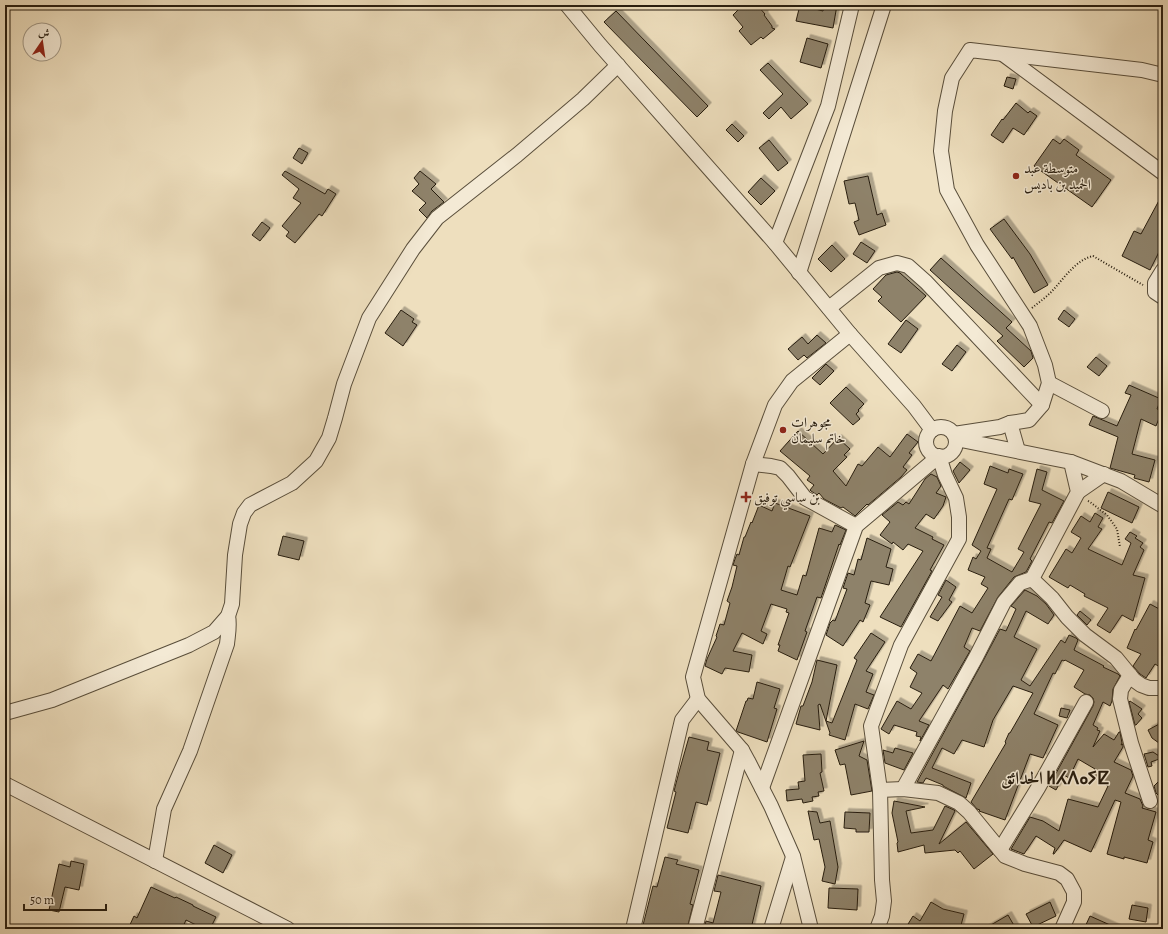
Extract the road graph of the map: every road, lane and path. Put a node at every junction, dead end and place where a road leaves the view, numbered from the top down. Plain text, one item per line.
1 (567, 5) edge
2 (852, 5) edge
3 (884, 5) edge
4 (1003, 54) junction
5 (618, 66) junction
6 (1163, 75) edge
7 (1163, 173) edge
8 (775, 243) junction
9 (1163, 270) edge
10 (800, 273) junction
11 (1159, 294) edge
12 (829, 308) junction
13 (1023, 316) junction
14 (850, 334) junction
15 (1049, 383) junction
16 (1042, 406) junction
17 (1102, 411) dead end
18 (1010, 423) junction
19 (932, 430) junction
20 (955, 436) junction
21 (1018, 451) junction
22 (939, 456) junction
23 (1071, 462) junction
24 (753, 464) junction
25 (1104, 474) junction
26 (1076, 495) junction
27 (1163, 506) edge
28 (856, 526) junction
29 (1120, 547) dead end
30 (1032, 579) junction
31 (228, 616) junction
32 (1130, 675) junction
33 (1163, 687) edge
34 (698, 699) junction
35 (1086, 702) dead end
36 (5, 713) edge
37 (742, 750) junction
38 (5, 784) edge
39 (762, 788) junction
40 (903, 789) junction
41 (880, 790) junction
42 (1150, 800) dead end
43 (1000, 850) junction
44 (793, 856) junction
45 (155, 861) junction
46 (288, 929) edge
47 (633, 929) edge
48 (695, 929) edge
49 (771, 929) edge
50 (811, 929) edge
51 (877, 929) edge
52 (1062, 929) edge

1 - 5 street
2 - 8 street
3 - 10 street
4 - 6 street
4 - 7 street
4 - 13 street
5 - 8 street
5 - 31 street
8 - 10 street
9 - 11 street
10 - 12 street
11 - 13 path
12 - 14 street
12 - 16 street
13 - 15 street
14 - 19 street
14 - 24 street
15 - 16 street
15 - 17 street
16 - 18 street
18 - 20 street
18 - 21 street
19 - 20 street
19 - 22 street
20 - 21 street
20 - 22 street
21 - 23 street
22 - 28 street
22 - 41 street
23 - 25 street
23 - 26 street
24 - 28 street
24 - 34 street
25 - 26 street
25 - 27 street
26 - 29 path
26 - 30 street
28 - 39 street
30 - 32 street
30 - 40 street
31 - 36 street
31 - 45 street
32 - 33 street
32 - 42 street
34 - 37 street
34 - 47 street
35 - 43 street
37 - 39 street
37 - 48 street
38 - 45 street
39 - 44 street
40 - 41 street
40 - 43 street
41 - 51 street
43 - 52 street
44 - 49 street
44 - 50 street
45 - 46 street

